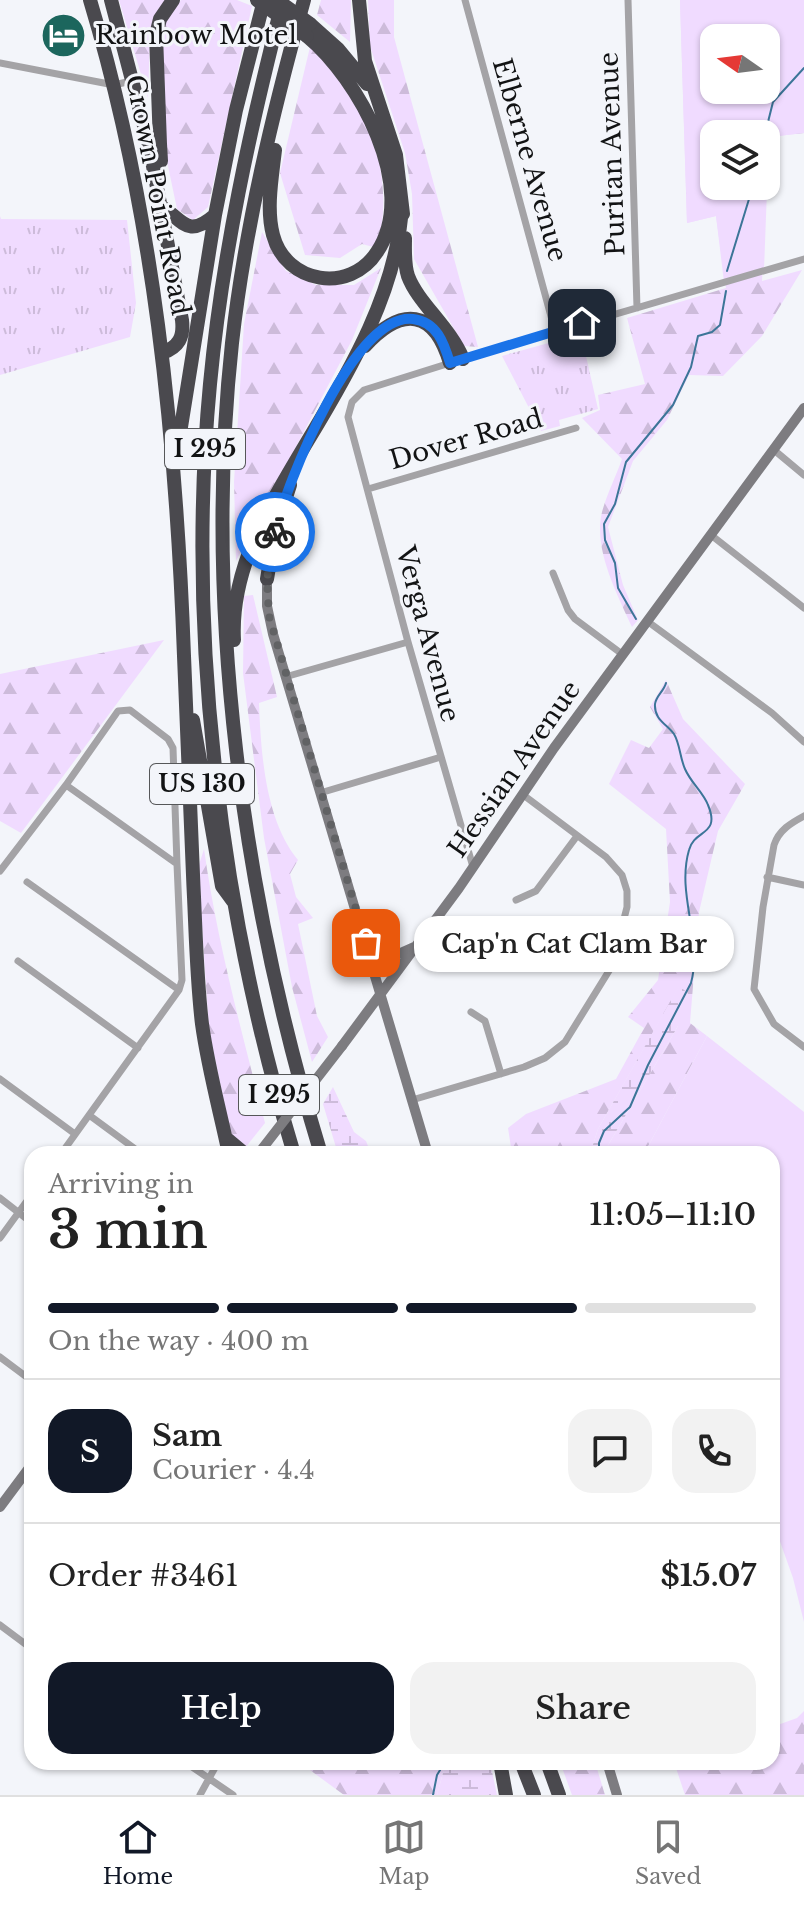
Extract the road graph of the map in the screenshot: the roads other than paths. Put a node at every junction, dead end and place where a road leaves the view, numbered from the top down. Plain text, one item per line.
1 (90, 0) edge
2 (111, 0) edge
3 (173, 0) edge
4 (257, 0) edge
5 (264, 0) edge
6 (277, 0) edge
7 (283, 0) edge
8 (304, 0) edge
9 (359, 0) edge
10 (465, 0) edge
11 (628, 0) edge
12 (309, 30) junction
13 (0, 63) edge
14 (134, 80) junction
15 (282, 83) junction
16 (114, 85) junction
17 (381, 109) junction
18 (154, 169) junction
19 (402, 205) junction
20 (162, 207) junction
21 (215, 215) junction
22 (804, 259) edge
23 (207, 262) junction
24 (637, 308) junction
25 (181, 313) junction
26 (555, 331) junction
27 (162, 353) junction
28 (352, 361) junction
29 (456, 361) junction
30 (804, 408) edge
31 (576, 428) dead end
32 (308, 440) junction
33 (774, 450) junction
34 (804, 475) edge
35 (368, 489) junction
36 (175, 492) junction
37 (711, 535) junction
38 (553, 573) dead end
39 (267, 579) joint
40 (804, 608) edge
41 (647, 621) junction
42 (408, 642) junction
43 (622, 654) junction
44 (184, 658) junction
45 (285, 677) junction
46 (234, 723) junction
47 (804, 742) edge
48 (441, 757) junction
49 (66, 785) junction
50 (320, 793) junction
51 (522, 794) junction
52 (804, 816) edge
53 (577, 836) junction
54 (177, 864) junction
55 (473, 867) junction
56 (2, 868) edge
57 (767, 877) junction
58 (27, 882) dead end
59 (804, 885) edge
60 (516, 900) dead end
61 (236, 904) junction
62 (366, 943) junction
63 (416, 946) junction
64 (18, 961) dead end
65 (179, 990) junction
66 (381, 995) junction
67 (471, 1012) dead end
68 (804, 1047) edge
69 (138, 1048) junction
70 (501, 1074) junction
71 (0, 1079) edge
72 (412, 1100) junction
73 (89, 1115) junction
74 (75, 1134) junction
75 (226, 1137) junction
76 (67, 1146) edge
77 (131, 1146) edge
78 (228, 1146) edge
79 (236, 1146) edge
80 (265, 1146) edge
81 (292, 1146) edge
82 (319, 1146) edge
83 (426, 1146) edge
84 (0, 1198) edge
85 (24, 1205) edge
86 (19, 1212) junction
87 (24, 1216) edge
88 (0, 1238) edge
89 (0, 1357) edge
90 (24, 1375) edge
91 (24, 1475) edge
92 (0, 1507) edge
93 (0, 1625) edge
94 (24, 1643) edge
95 (196, 1770) edge
96 (213, 1770) edge
97 (501, 1770) edge
98 (524, 1770) edge
99 (550, 1770) edge
100 (609, 1770) edge
101 (208, 1778) junction
102 (200, 1795) edge
103 (233, 1795) edge
104 (506, 1795) edge
105 (534, 1795) edge
106 (559, 1795) edge
107 (617, 1795) edge

1 - 16 highway, Crown Point Road / US 130
2 - 14 highway
3 - 18 highway
4 - 12 highway, bridge
5 - 21 highway
6 - 12 highway, bridge
7 - 61 highway, I 295
8 - 15 highway, I 295
9 - 17 highway
10 - 26 street, Elberne Avenue
11 - 24 street, Puritan Avenue
12 - 15 highway
12 - 17 highway
13 - 16 street
14 - 16 street
14 - 18 highway
15 - 46 highway, I 295
16 - 27 highway, Crown Point Road / US 130
17 - 19 highway
18 - 20 highway
19 - 28 highway
19 - 29 highway
20 - 21 highway
20 - 25 highway
21 - 23 highway
22 - 24 street
23 - 25 highway
23 - 36 highway
24 - 26 street
25 - 27 highway
26 - 29 street
27 - 36 highway, US 130
28 - 29 highway
28 - 32 highway
29 - 35 street, Verga Avenue
30 - 33 main road, Hessian Avenue
31 - 35 street, Dover Road
32 - 39 highway
32 - 46 highway
33 - 34 street
33 - 37 main road, Hessian Avenue
35 - 42 street, Verga Avenue
36 - 44 highway, US 130
37 - 40 street
37 - 41 main road, Hessian Avenue
38 - 43 street
39 - 45 main road
41 - 43 main road, Hessian Avenue
41 - 47 street
42 - 45 street
42 - 48 street, Verga Avenue
43 - 51 main road, Hessian Avenue
44 - 61 highway, US 130
44 - 75 highway
45 - 50 main road
46 - 82 highway, I 295
48 - 50 street
48 - 55 street, Verga Avenue
49 - 54 street
49 - 54 street
49 - 56 street
50 - 62 main road
51 - 53 street
51 - 55 main road, Hessian Avenue
52 - 57 street
53 - 60 street
53 - 70 street
54 - 65 street
55 - 63 main road, Hessian Avenue
57 - 59 street
57 - 68 street
58 - 65 street
61 - 81 highway, I 295
62 - 63 main road
62 - 66 main road
63 - 66 main road, Hessian Avenue
64 - 69 street
65 - 69 street
66 - 72 main road
66 - 80 main road, Hessian Avenue, bridge
67 - 70 street
69 - 73 street
70 - 72 street
71 - 74 street
72 - 83 main road
73 - 74 street
73 - 77 street
74 - 76 street
75 - 78 highway
75 - 79 highway
84 - 86 street
85 - 86 street
86 - 87 street
86 - 88 street
89 - 90 street
91 - 92 main road
93 - 94 street
95 - 101 street
96 - 101 street
97 - 104 highway
98 - 105 highway
99 - 106 highway
100 - 107 main road
101 - 102 street
101 - 103 street

